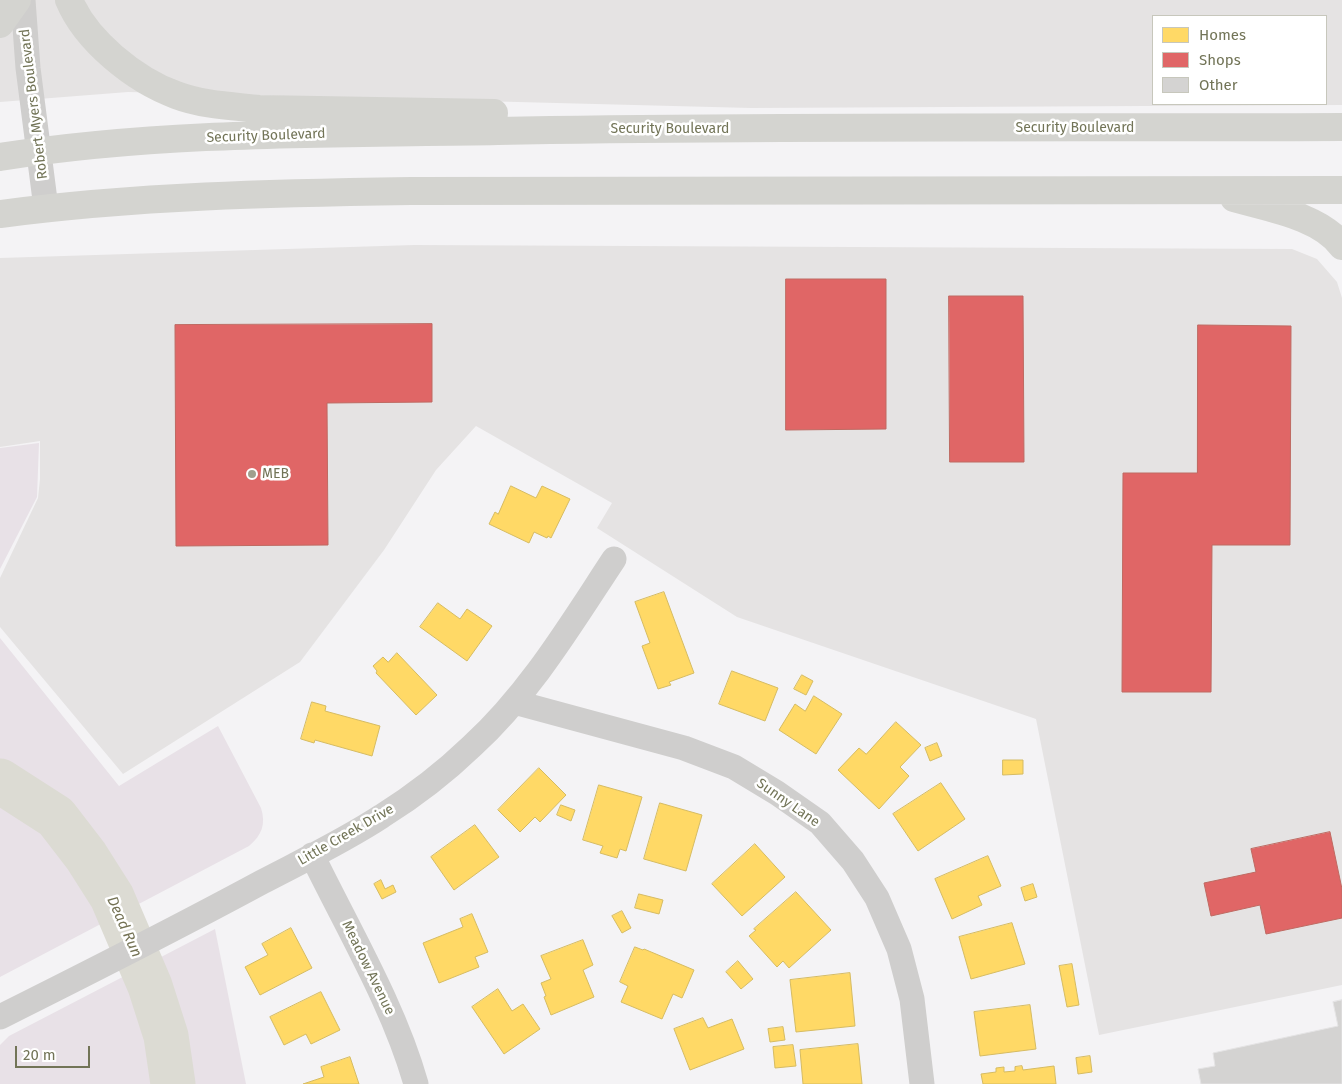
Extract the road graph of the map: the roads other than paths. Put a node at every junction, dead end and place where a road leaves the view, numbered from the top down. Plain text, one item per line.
1 (17, 0) edge
2 (23, 0) edge
3 (69, 0) edge
4 (0, 24) edge
5 (1342, 127) edge
6 (629, 129) junction
7 (39, 151) junction
8 (0, 157) edge
9 (1201, 189) junction
10 (1342, 190) edge
11 (46, 208) junction
12 (0, 214) edge
13 (1342, 246) edge
14 (614, 559) dead end
15 (514, 702) junction
16 (312, 856) junction
17 (0, 1017) edge
18 (416, 1084) edge
19 (922, 1084) edge

1 - 4 main road
2 - 7 street, Robert Myers Boulevard
3 - 6 main road
5 - 6 main road, Security Boulevard
6 - 7 main road, Security Boulevard
7 - 8 main road, Security Boulevard
7 - 11 street, Robert Myers Boulevard
9 - 10 main road
9 - 11 main road
9 - 13 main road
11 - 12 main road
14 - 15 street, Little Creek Drive
15 - 16 street, Little Creek Drive
15 - 19 street, Sunny Lane
16 - 17 street, Little Creek Drive
16 - 18 street, Meadow Avenue

